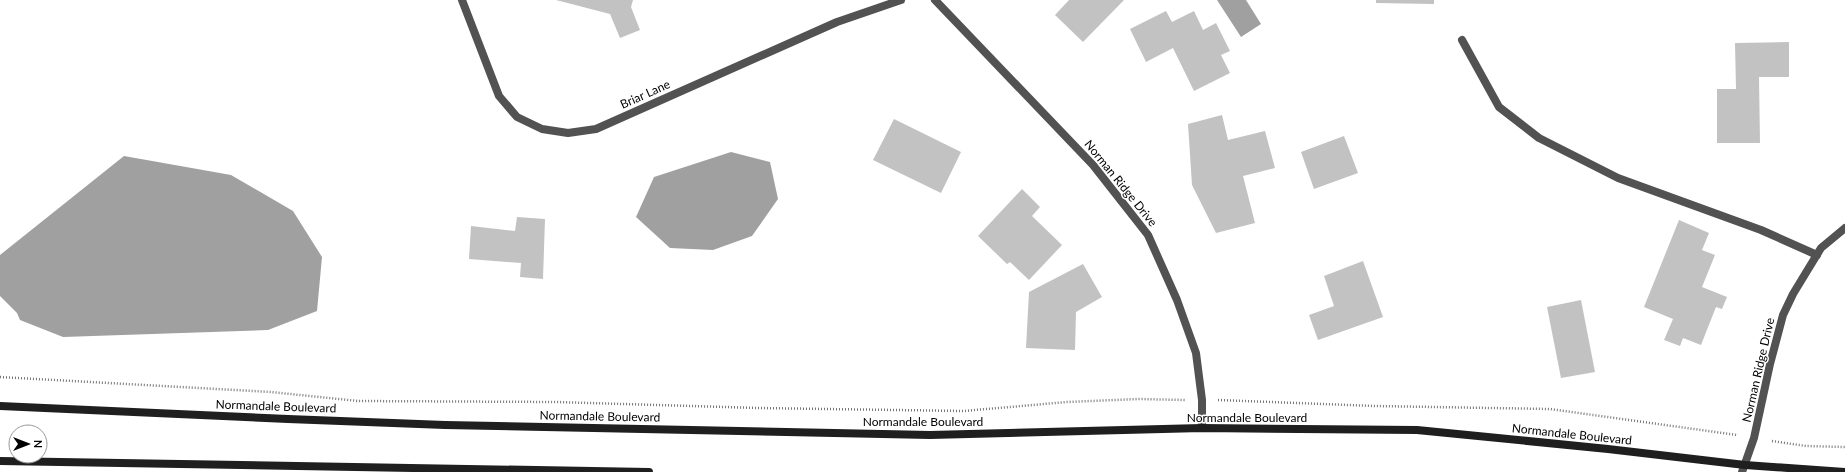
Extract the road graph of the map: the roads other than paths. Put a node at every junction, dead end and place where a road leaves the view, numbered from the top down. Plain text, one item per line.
1 (462, 0) edge
2 (901, 0) edge
3 (935, 0) edge
4 (1462, 40) dead end
5 (1845, 228) edge
6 (1817, 255) junction
7 (0, 406) edge
8 (1202, 428) junction
9 (0, 460) edge
10 (1744, 468) edge
11 (649, 472) edge
12 (1845, 472) edge

1 - 2 street, Briar Lane
3 - 8 street, Norman Ridge Drive
4 - 6 street
5 - 6 street, Norman Ridge Drive
6 - 10 street, Norman Ridge Drive
7 - 8 main road, Normandale Boulevard
8 - 10 main road, Normandale Boulevard
9 - 11 main road
10 - 12 main road, Normandale Boulevard

